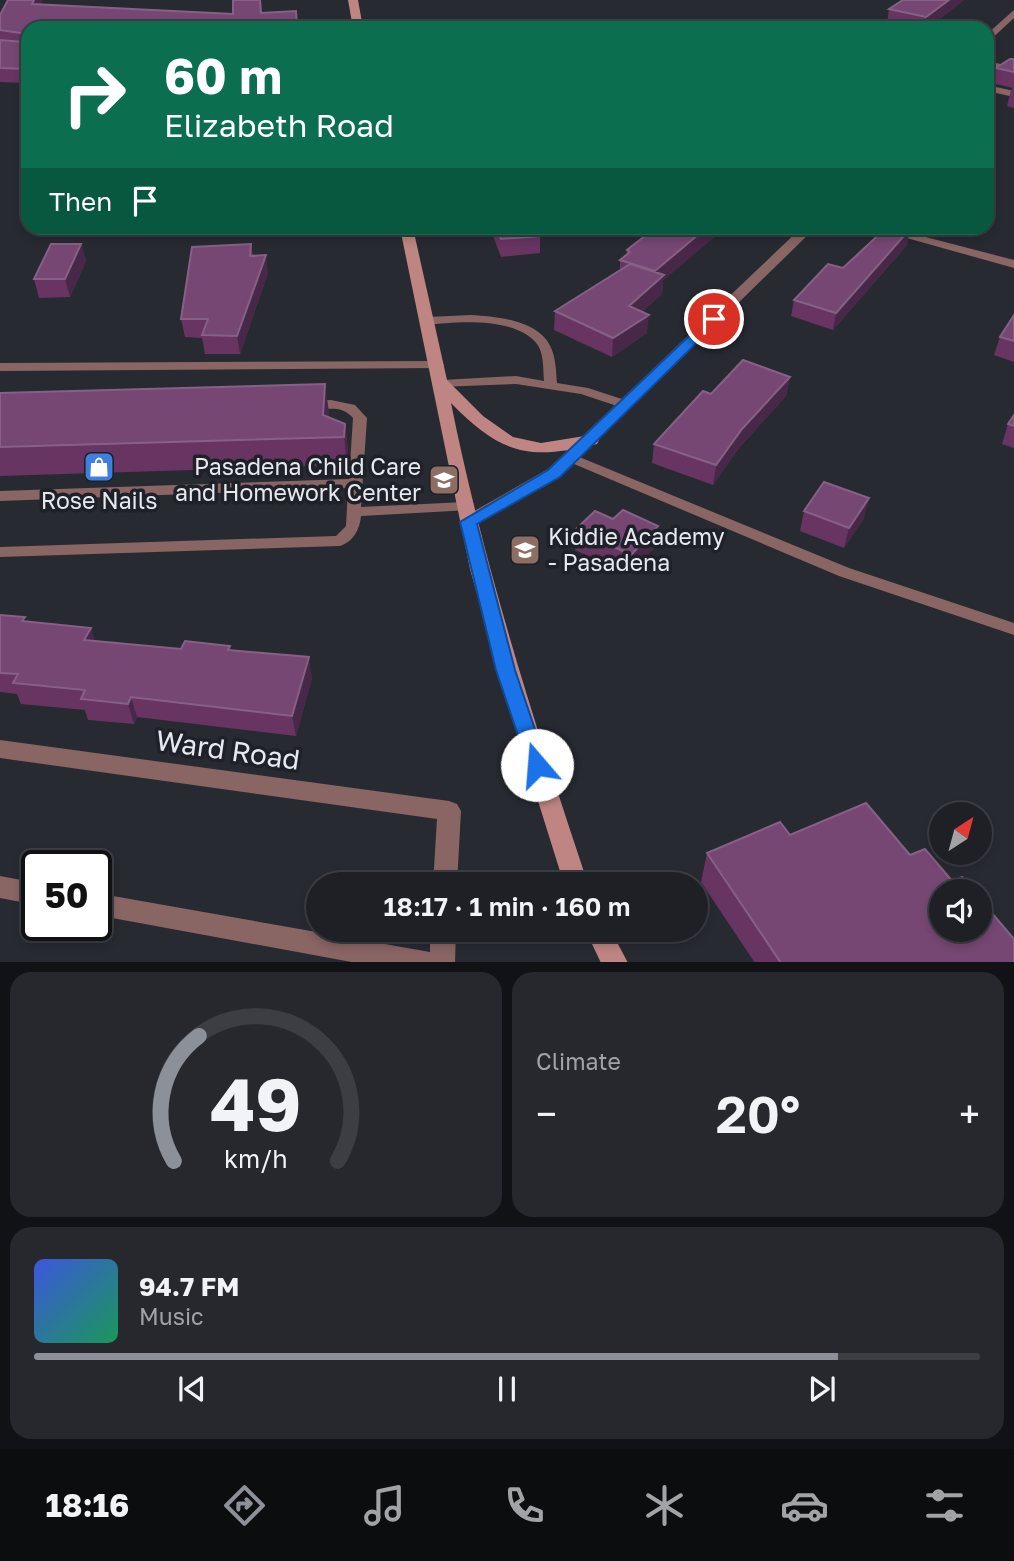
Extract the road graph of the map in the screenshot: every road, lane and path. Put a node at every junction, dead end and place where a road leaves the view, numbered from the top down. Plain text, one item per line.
1 (353, 0) edge
2 (1014, 13) edge
3 (357, 21) edge
4 (994, 33) edge
5 (994, 66) edge
6 (1014, 70) edge
7 (994, 90) edge
8 (1014, 94) edge
9 (409, 235) edge
10 (801, 235) edge
11 (904, 235) edge
12 (1014, 264) edge
13 (428, 321) junction
14 (438, 365) junction
15 (0, 367) edge
16 (442, 384) junction
17 (551, 384) junction
18 (297, 405) edge
19 (626, 405) junction
20 (591, 440) junction
21 (572, 458) junction
22 (356, 483) junction
23 (0, 496) edge
24 (355, 512) junction
25 (467, 515) junction
26 (0, 552) edge
27 (1014, 629) edge
28 (0, 749) edge
29 (446, 872) edge
30 (572, 872) edge
31 (0, 887) edge
32 (21, 891) edge
33 (112, 907) edge
34 (443, 942) edge
35 (604, 942) edge
36 (426, 962) edge
37 (442, 962) edge
38 (615, 962) edge

1 - 3 main road
2 - 4 street
5 - 6 lane
7 - 8 lane
9 - 13 main road
10 - 19 street
11 - 12 street
13 - 14 main road
13 - 17 lane
14 - 15 lane
14 - 16 main road
16 - 17 lane
16 - 20 main road
16 - 25 main road
17 - 19 lane
18 - 22 lane
19 - 20 street
20 - 21 street
21 - 25 street
21 - 27 lane
22 - 23 lane
22 - 24 lane
24 - 25 lane
24 - 26 lane
25 - 30 main road
28 - 29 street, Ward Road
31 - 32 street
33 - 36 street
34 - 37 street
35 - 38 main road

